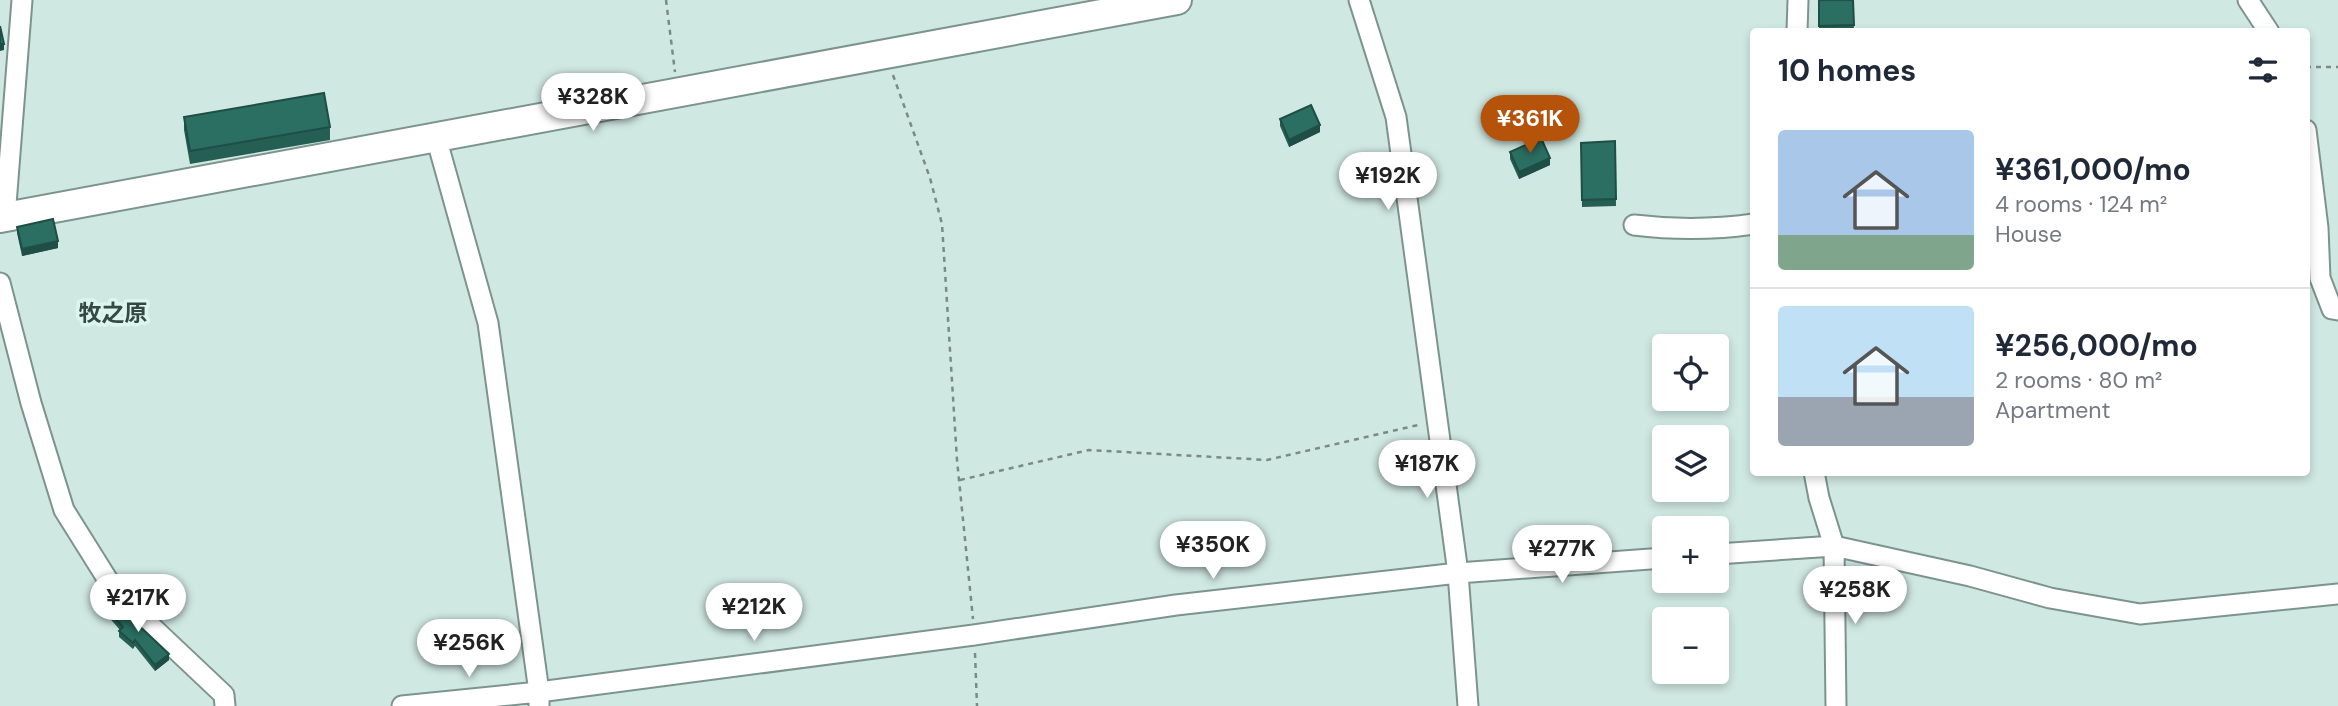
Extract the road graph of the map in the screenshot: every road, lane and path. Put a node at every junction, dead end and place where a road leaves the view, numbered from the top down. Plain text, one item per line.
1 (22, 0) edge
2 (666, 0) edge
3 (1177, 0) edge
4 (1359, 0) edge
5 (1798, 0) edge
6 (2248, 0) edge
7 (1797, 28) edge
8 (2266, 28) edge
9 (887, 54) junction
10 (2310, 67) edge
11 (2338, 67) edge
12 (678, 92) junction
13 (436, 137) junction
14 (2310, 163) edge
15 (3, 217) edge
16 (1634, 225) dead end
17 (1750, 225) edge
18 (0, 283) edge
19 (2338, 310) edge
20 (1436, 421) junction
21 (1815, 476) edge
22 (961, 480) junction
23 (1834, 546) junction
24 (1729, 553) edge
25 (1652, 559) edge
26 (1458, 573) junction
27 (2338, 594) edge
28 (974, 635) junction
29 (539, 699) edge
30 (225, 706) edge
31 (402, 706) edge
32 (977, 706) edge
33 (1468, 706) edge
34 (1836, 706) edge

1 - 15 street
2 - 12 path
3 - 9 street
4 - 20 street
5 - 7 street
6 - 8 street
9 - 12 street
9 - 22 path
10 - 11 path
12 - 13 street
13 - 15 street
13 - 29 street
14 - 19 street
16 - 17 street
18 - 30 street
20 - 22 path
20 - 26 street
21 - 23 street
22 - 28 path
23 - 24 street
23 - 27 street
23 - 34 street
25 - 26 street
26 - 28 street
26 - 33 street
28 - 29 street
28 - 32 path
29 - 31 street

